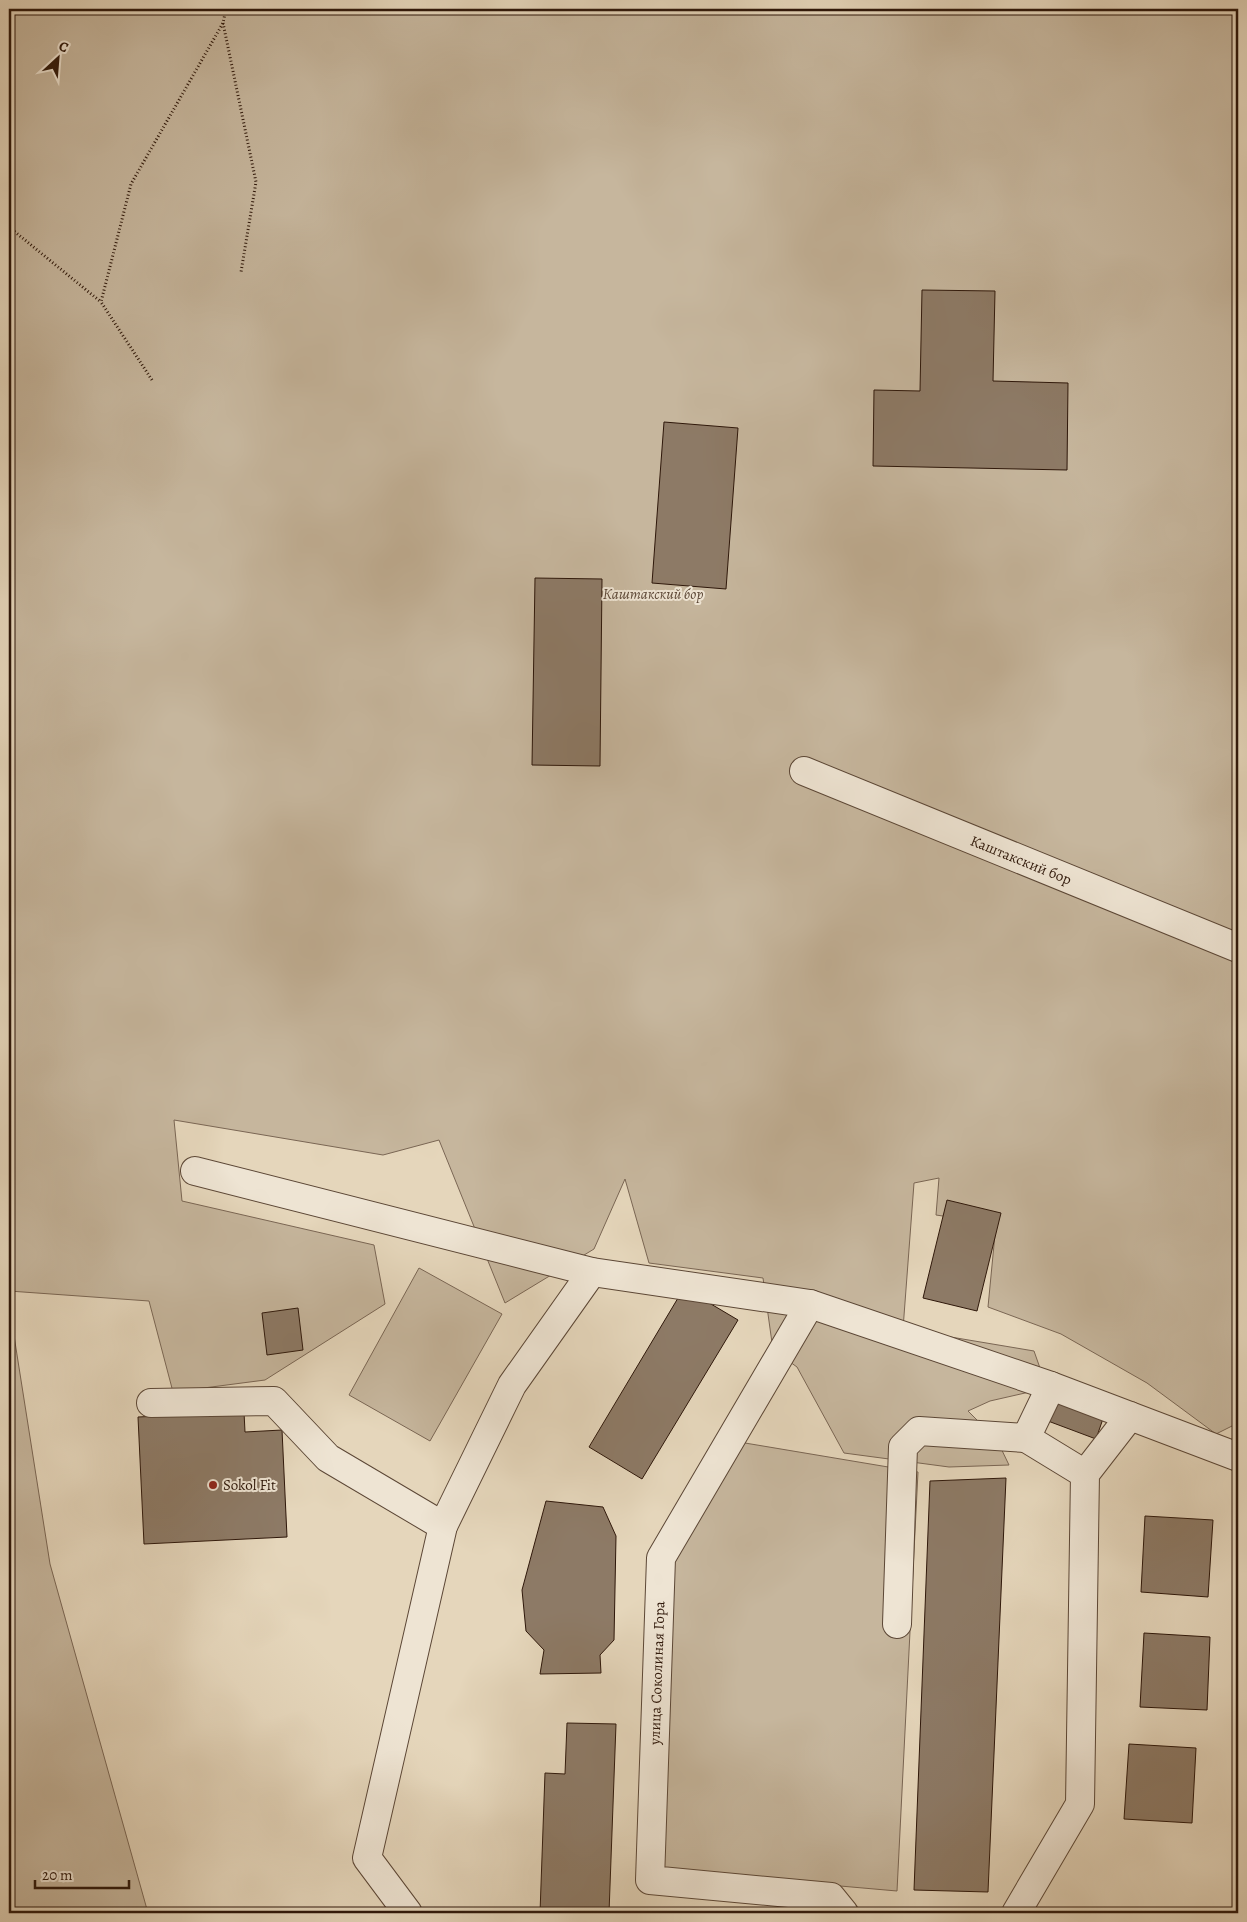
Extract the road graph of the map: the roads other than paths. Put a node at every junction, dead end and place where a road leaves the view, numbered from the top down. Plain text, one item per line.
1 (804, 771) dead end
2 (1238, 948) edge
3 (194, 1171) dead end
4 (592, 1272) junction
5 (810, 1304) junction
6 (1051, 1386) junction
7 (151, 1403) dead end
8 (1130, 1416) junction
9 (1026, 1438) junction
10 (1238, 1457) edge
11 (1085, 1474) junction
12 (443, 1526) junction
13 (897, 1624) dead end
14 (408, 1913) edge
15 (844, 1913) edge
16 (1016, 1913) edge

1 - 2 street, Каштакский бор
3 - 4 street
4 - 5 street
4 - 12 street
5 - 6 street
5 - 15 street, улица Соколиная Гора
6 - 8 street
6 - 9 street
7 - 12 street
8 - 10 street
8 - 11 street
9 - 11 street
9 - 13 street
11 - 16 street
12 - 14 street

